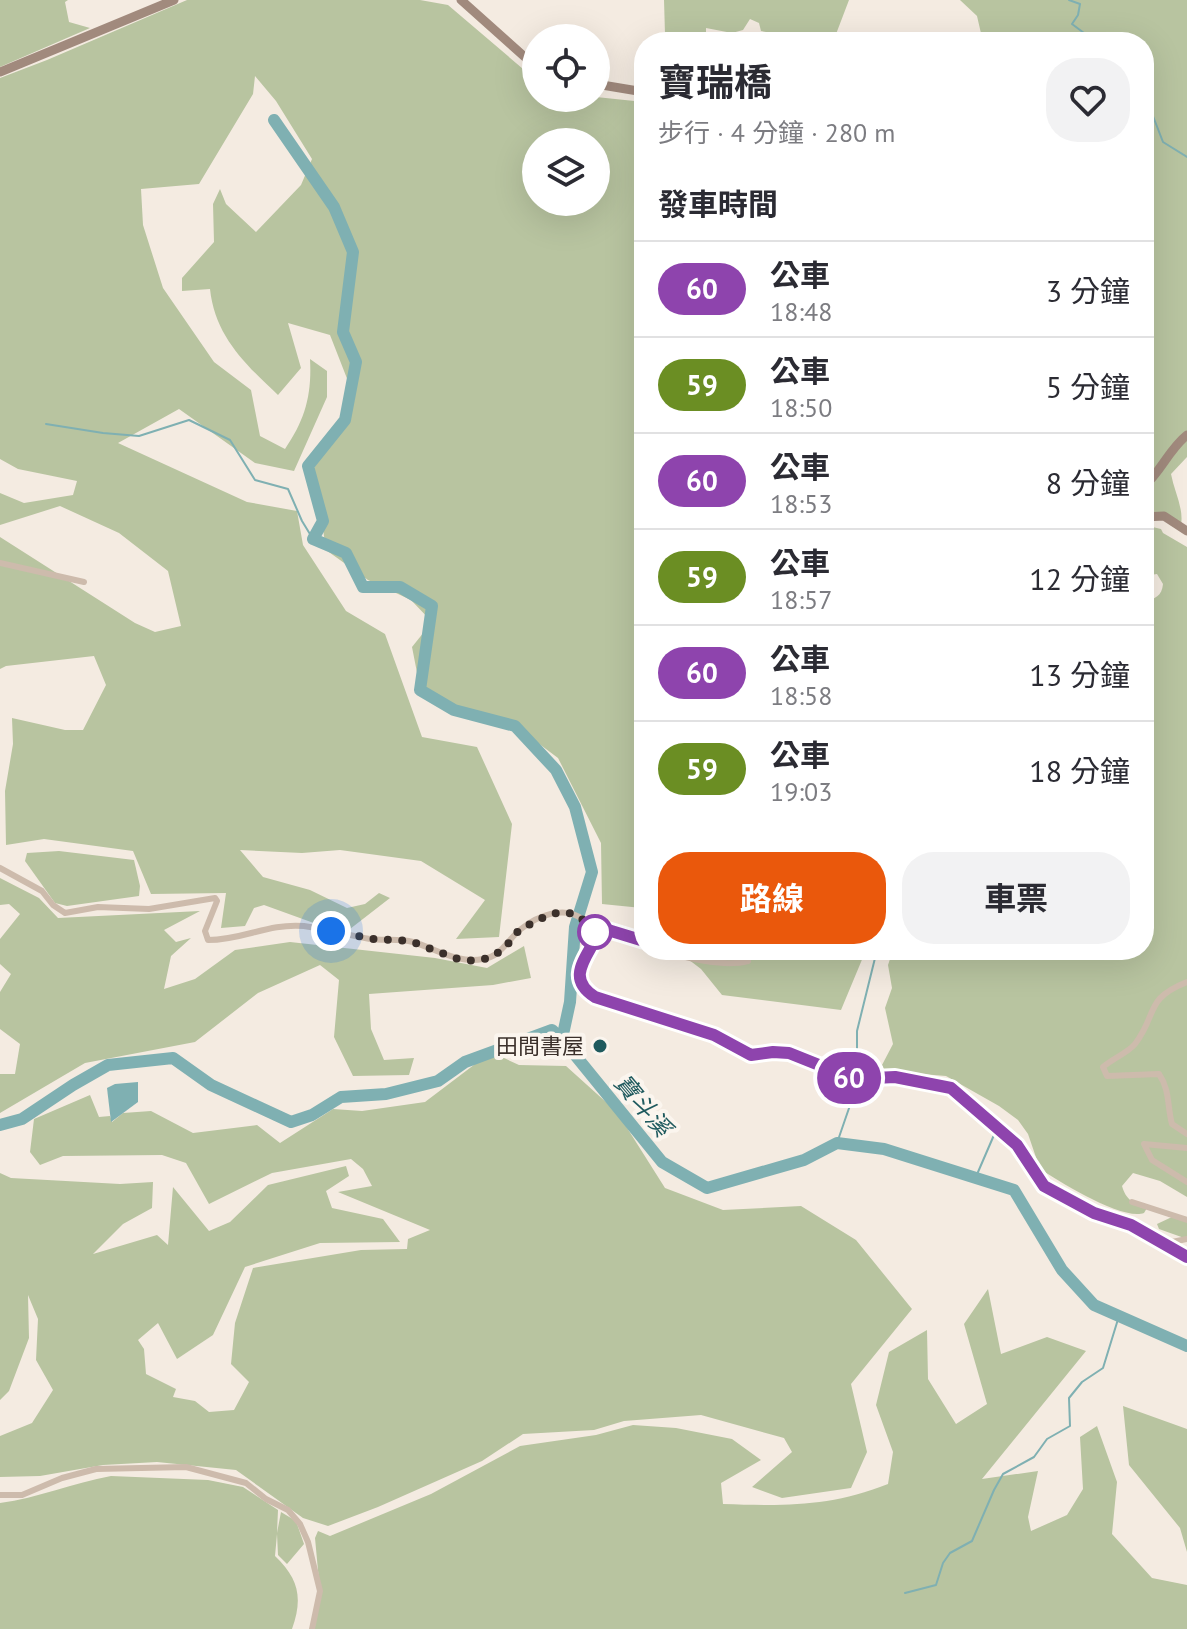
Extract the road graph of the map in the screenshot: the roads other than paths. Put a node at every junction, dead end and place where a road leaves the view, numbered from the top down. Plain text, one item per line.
1 (174, 0) edge
2 (461, 0) edge
3 (522, 54) edge
4 (0, 72) edge
5 (610, 86) edge
6 (634, 90) edge
7 (1187, 435) edge
8 (1154, 478) edge
9 (1154, 516) edge
10 (1187, 531) edge
11 (0, 563) edge
12 (84, 582) dead end
13 (0, 868) edge
14 (595, 931) junction
15 (634, 938) edge
16 (710, 960) edge
17 (748, 960) edge
18 (1187, 982) edge
19 (1187, 1134) edge
20 (1187, 1148) edge
21 (1187, 1182) edge
22 (1132, 1202) dead end
23 (1187, 1220) edge
24 (1187, 1239) edge
25 (1166, 1243) junction
26 (1187, 1257) edge
27 (0, 1495) edge
28 (312, 1629) edge

1 - 4 street
2 - 3 street
5 - 6 street
7 - 8 street
9 - 10 street
11 - 12 street
13 - 14 street
14 - 15 street
14 - 25 street
16 - 17 street
18 - 19 street
20 - 21 street
22 - 23 street
24 - 25 street
25 - 26 street
27 - 28 street

